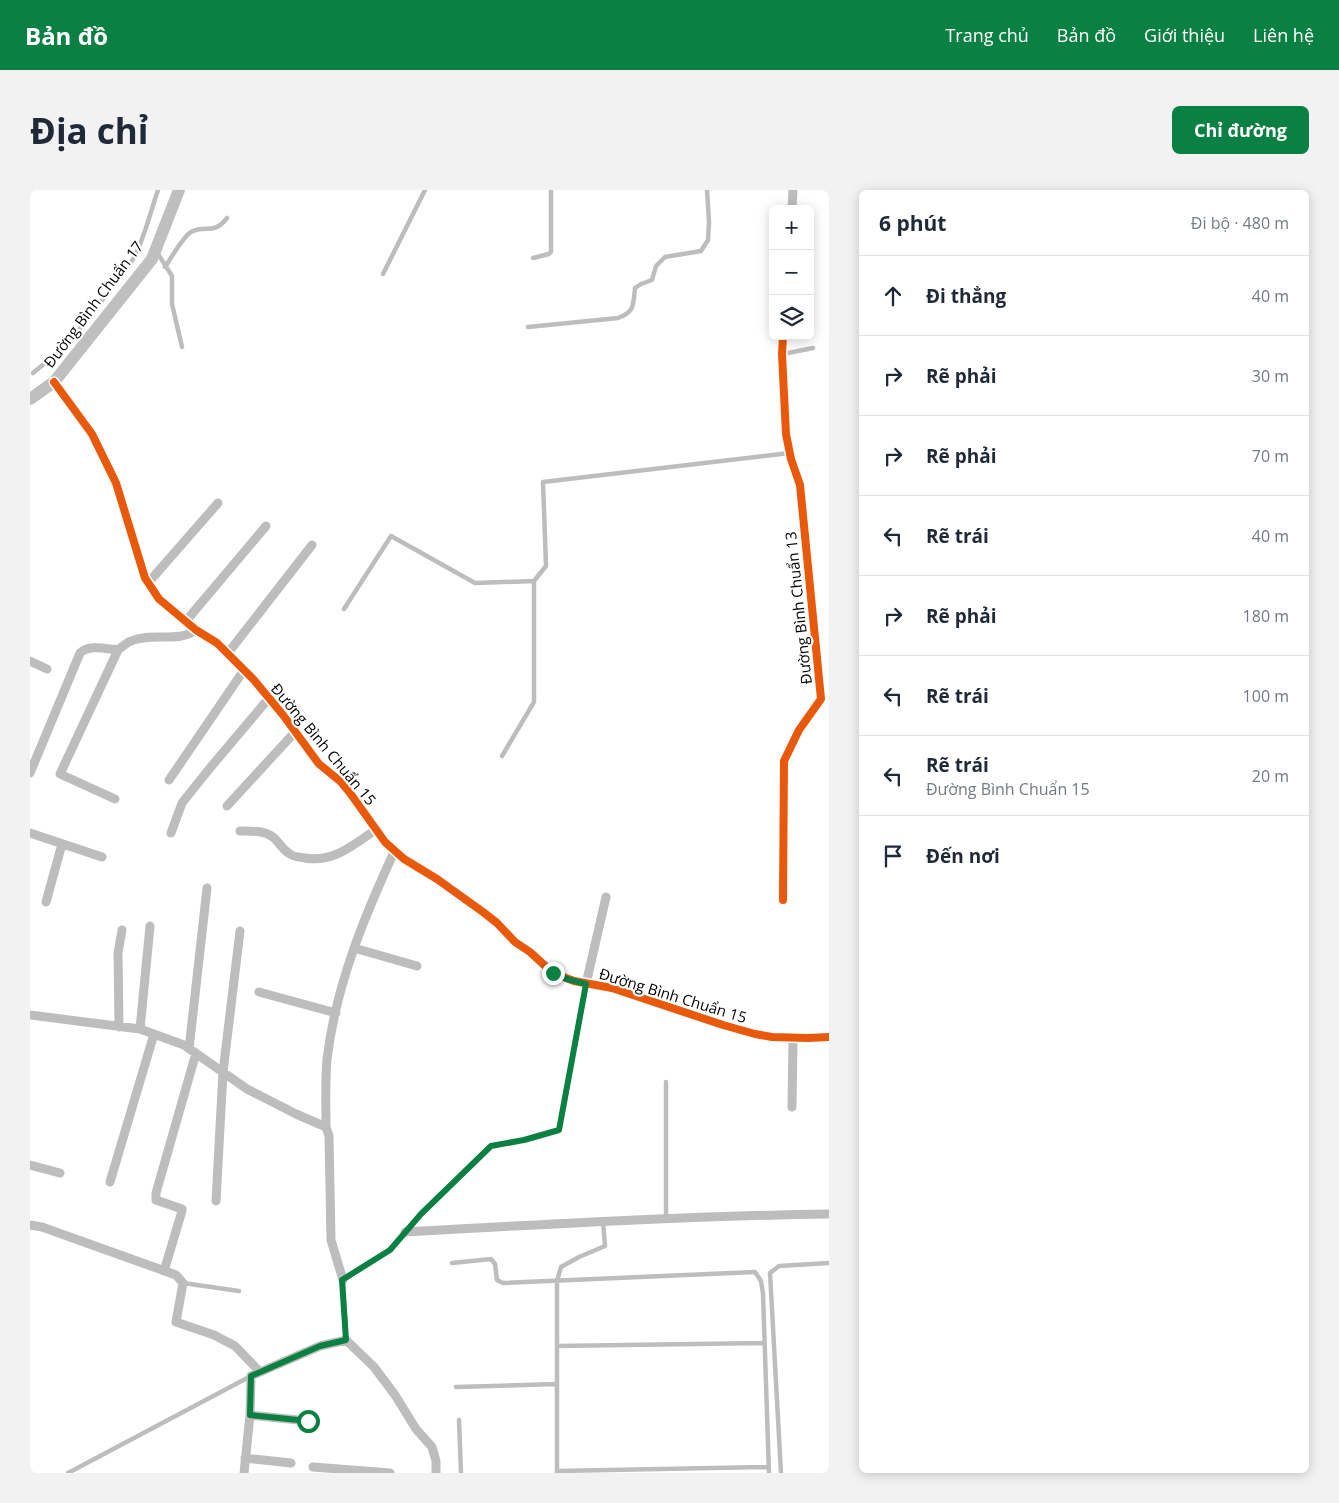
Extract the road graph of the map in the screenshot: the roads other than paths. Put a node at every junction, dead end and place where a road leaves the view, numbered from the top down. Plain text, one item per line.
1 (158, 190) edge
2 (179, 190) edge
3 (425, 190) edge
4 (551, 190) edge
5 (707, 190) edge
6 (793, 190) edge
7 (792, 205) edge
8 (226, 218) dead end
9 (156, 251) junction
10 (533, 258) dead end
11 (165, 267) junction
12 (383, 274) dead end
13 (528, 327) dead end
14 (783, 340) edge
15 (182, 347) dead end
16 (813, 348) dead end
17 (782, 354) junction
18 (33, 373) dead end
19 (54, 382) junction
20 (30, 399) edge
21 (790, 453) junction
22 (218, 503) dead end
23 (266, 526) dead end
24 (312, 545) dead end
25 (534, 581) junction
26 (148, 583) junction
27 (344, 609) dead end
28 (186, 621) junction
29 (196, 630) junction
30 (118, 650) junction
31 (228, 653) junction
32 (30, 661) edge
33 (47, 669) dead end
34 (244, 670) junction
35 (269, 698) junction
36 (295, 732) junction
37 (502, 756) dead end
38 (30, 773) edge
39 (168, 780) dead end
40 (115, 798) dead end
41 (227, 806) dead end
42 (240, 830) dead end
43 (375, 830) junction
44 (30, 833) edge
45 (172, 833) dead end
46 (62, 844) junction
47 (395, 850) junction
48 (102, 857) dead end
49 (207, 888) dead end
50 (606, 897) dead end
51 (783, 900) dead end
52 (46, 902) dead end
53 (150, 926) dead end
54 (122, 930) dead end
55 (240, 931) dead end
56 (354, 948) junction
57 (417, 966) dead end
58 (586, 984) junction
59 (259, 992) dead end
60 (336, 1013) junction
61 (30, 1015) edge
62 (119, 1026) junction
63 (140, 1029) junction
64 (154, 1034) junction
65 (829, 1037) edge
66 (793, 1038) junction
67 (193, 1051) junction
68 (223, 1072) junction
69 (666, 1082) dead end
70 (792, 1107) dead end
71 (326, 1127) junction
72 (30, 1165) edge
73 (60, 1173) dead end
74 (110, 1182) dead end
75 (216, 1201) dead end
76 (829, 1214) edge
77 (666, 1218) junction
78 (603, 1221) junction
79 (30, 1225) edge
80 (405, 1232) junction
81 (452, 1263) dead end
82 (829, 1263) edge
83 (164, 1271) junction
84 (342, 1280) junction
85 (558, 1281) junction
86 (183, 1283) junction
87 (239, 1291) dead end
88 (346, 1340) junction
89 (764, 1343) junction
90 (557, 1346) junction
91 (256, 1374) junction
92 (557, 1384) junction
93 (456, 1387) dead end
94 (250, 1415) junction
95 (460, 1420) dead end
96 (308, 1421) dead end
97 (245, 1458) junction
98 (291, 1464) dead end
99 (313, 1467) dead end
100 (769, 1467) junction
101 (557, 1472) edge
102 (68, 1473) edge
103 (244, 1473) edge
104 (390, 1473) edge
105 (436, 1473) edge
106 (460, 1473) edge
107 (769, 1473) edge
108 (781, 1473) edge

1 - 18 lane
2 - 9 street, Đường Bình Chuẩn 17
3 - 12 lane
4 - 10 lane
5 - 13 lane
6 - 7 street
8 - 11 lane
9 - 11 lane
9 - 19 street, Đường Bình Chuẩn 17
11 - 15 lane
14 - 17 street, Đường Bình Chuẩn 13
16 - 17 lane
17 - 21 street, Đường Bình Chuẩn 13
19 - 20 street, Đường Bình Chuẩn 17
19 - 26 street, Đường Bình Chuẩn 15
21 - 25 lane
21 - 51 street, Đường Bình Chuẩn 13
22 - 26 street
23 - 28 street
24 - 31 street
25 - 27 lane
25 - 37 lane
26 - 28 street, Đường Bình Chuẩn 15
28 - 29 street, Đường Bình Chuẩn 15
29 - 30 street
29 - 31 street, Đường Bình Chuẩn 15
30 - 38 street
30 - 40 street
31 - 34 street, Đường Bình Chuẩn 15
32 - 33 street
34 - 35 street, Đường Bình Chuẩn 15
34 - 39 street
35 - 36 street, Đường Bình Chuẩn 15
35 - 45 street
36 - 41 street
36 - 43 street, Đường Bình Chuẩn 15
42 - 43 street
43 - 47 street, Đường Bình Chuẩn 15
44 - 46 street
46 - 48 street
46 - 52 street
47 - 56 street
47 - 58 street, Đường Bình Chuẩn 15
49 - 67 street
50 - 58 street
53 - 63 street
54 - 62 street
55 - 68 street
56 - 57 street
56 - 60 street
58 - 66 street, Đường Bình Chuẩn 15
58 - 80 lane
59 - 60 street
60 - 71 street
61 - 62 street
62 - 63 street
63 - 64 street
64 - 67 street
64 - 74 street
65 - 66 street, Đường Bình Chuẩn 15
66 - 70 street
67 - 68 street
67 - 83 street
68 - 71 street
68 - 75 street
69 - 77 lane
71 - 84 street
72 - 73 street
76 - 77 street
77 - 78 street
78 - 80 street
78 - 85 lane
79 - 83 street
80 - 84 lane
81 - 85 lane
82 - 108 lane
83 - 86 street
84 - 88 lane
85 - 89 lane
85 - 90 lane
86 - 87 lane
86 - 91 street
88 - 91 street
88 - 105 street
89 - 90 lane
89 - 100 lane
90 - 92 lane
91 - 94 street
91 - 102 lane
92 - 93 lane
92 - 101 lane
94 - 96 street
94 - 97 street
95 - 106 lane
97 - 98 street
97 - 103 street
99 - 104 street
100 - 101 lane
100 - 107 lane

